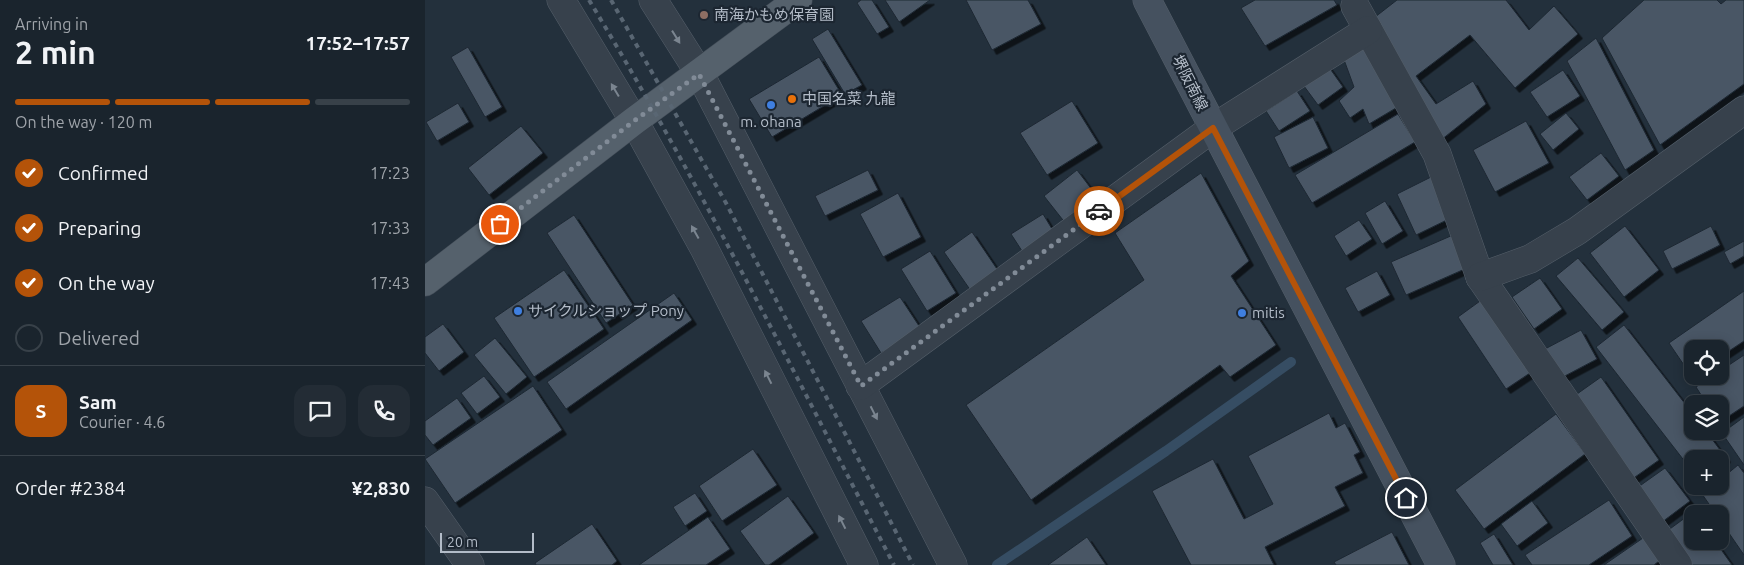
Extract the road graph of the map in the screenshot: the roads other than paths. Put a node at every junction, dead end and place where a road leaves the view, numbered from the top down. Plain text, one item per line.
1 (561, 0) edge
2 (653, 0) edge
3 (799, 0) edge
4 (1147, 0) edge
5 (1357, 2) edge
6 (1368, 30) junction
7 (699, 74) junction
8 (1744, 110) edge
9 (634, 121) junction
10 (1213, 128) junction
11 (1480, 277) junction
12 (425, 282) edge
13 (861, 386) junction
14 (425, 501) edge
15 (470, 565) edge
16 (864, 565) edge
17 (953, 565) edge
18 (1441, 565) edge
19 (1678, 565) edge

9 -> 1 street
2 -> 7 street
3 - 7 main road
4 - 10 main road, 堺阪南線
5 - 6 street
6 - 10 street
6 - 11 street
7 - 9 main road
7 - 13 street
8 - 11 street
9 - 12 main road
16 -> 9 street
10 - 13 street
10 - 18 main road, 堺阪南線
11 - 19 street
13 -> 17 street
14 - 15 street

